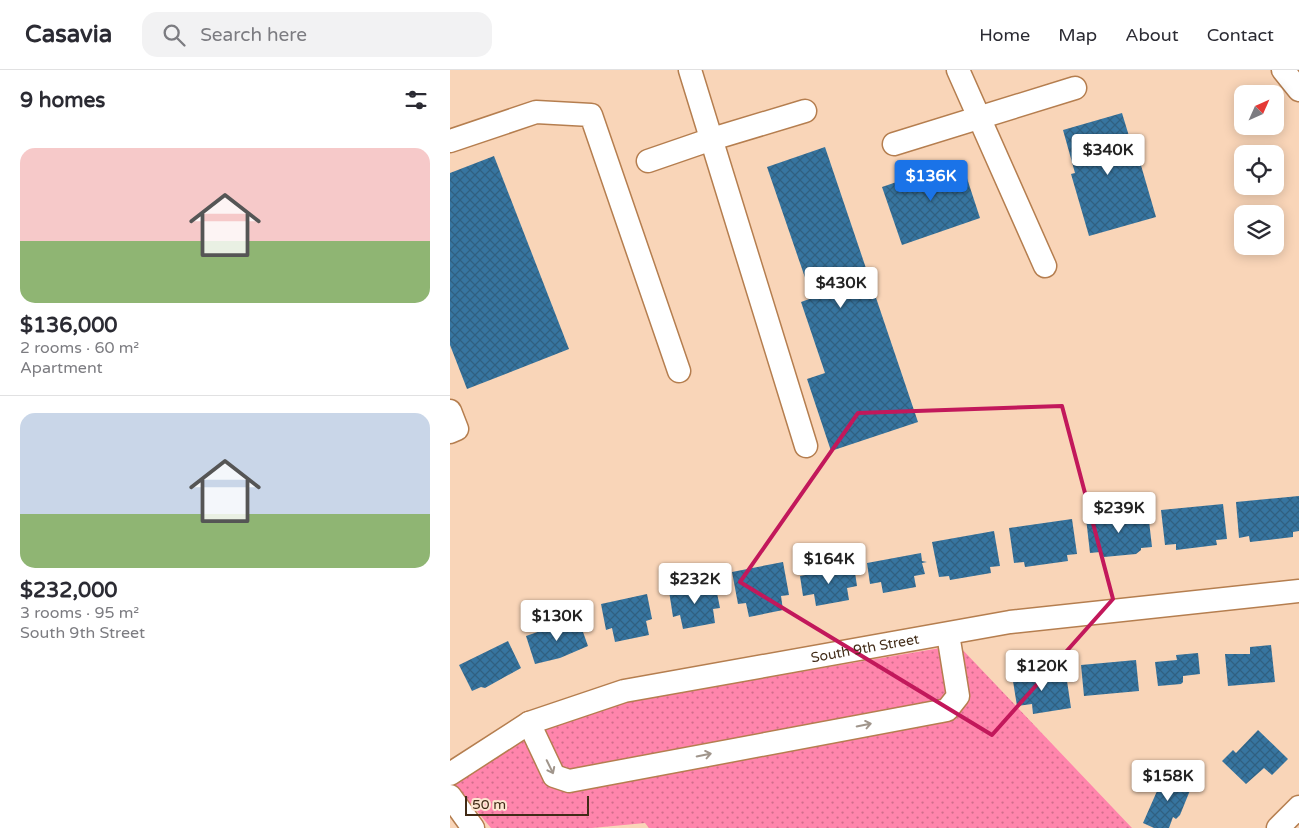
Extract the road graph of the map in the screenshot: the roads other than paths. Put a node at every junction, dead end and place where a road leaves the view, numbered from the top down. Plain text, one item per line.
1 (690, 70) edge
2 (958, 70) edge
3 (1283, 70) edge
4 (1075, 88) dead end
5 (1299, 90) edge
6 (805, 111) dead end
7 (980, 119) junction
8 (712, 139) junction
9 (450, 141) edge
10 (894, 144) dead end
11 (648, 161) dead end
12 (1045, 266) dead end
13 (679, 371) dead end
14 (450, 411) edge
15 (450, 432) edge
16 (806, 446) dead end
17 (1299, 590) edge
18 (948, 634) junction
19 (529, 723) junction
20 (450, 774) edge
21 (450, 796) edge
22 (1299, 807) edge
23 (473, 828) edge
24 (1278, 828) edge

1 - 8 street
2 - 7 street
3 - 5 street
4 - 7 street
6 - 8 street
7 - 10 street
7 - 12 street
8 - 11 street
8 - 16 street
9 - 13 street
14 - 15 street
17 - 18 street, South 9th Street
18 - 19 street, South 9th Street
19 -> 18 street
19 - 20 street, South 9th Street
21 - 23 street
22 - 24 street

